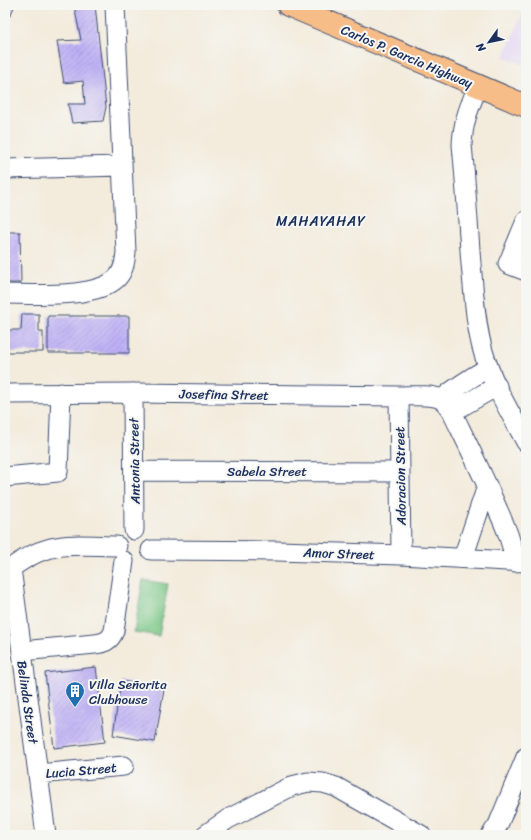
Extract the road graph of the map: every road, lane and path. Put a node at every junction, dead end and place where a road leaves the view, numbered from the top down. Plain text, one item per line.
1 (115, 5) edge
2 (288, 5) edge
3 (478, 86) junction
4 (526, 106) edge
5 (122, 166) junction
6 (5, 169) edge
7 (526, 221) edge
8 (526, 271) edge
9 (5, 294) edge
10 (488, 368) junction
11 (497, 386) junction
12 (61, 393) junction
13 (133, 393) junction
14 (5, 394) edge
15 (399, 396) junction
16 (447, 405) junction
17 (526, 442) edge
18 (134, 471) junction
19 (400, 472) junction
20 (5, 476) edge
21 (487, 486) junction
22 (134, 530) junction
23 (151, 550) junction
24 (121, 553) junction
25 (401, 555) junction
26 (463, 558) junction
27 (521, 562) edge
28 (8, 571) edge
29 (22, 651) junction
30 (526, 757) edge
31 (124, 766) dead end
32 (38, 774) junction
33 (46, 835) edge
34 (205, 835) edge
35 (421, 835) edge
36 (490, 835) edge

1 - 5 street
2 - 3 highway, Carlos P. Garcia Highway
3 - 4 highway, Carlos P. Garcia Highway
3 - 10 street
5 - 6 street
5 - 9 street
7 - 8 street
10 - 11 street
10 - 16 street
11 - 16 street
11 - 17 street
12 - 13 street, Josefina Street
12 - 14 street, Josefina Street
12 - 20 street
13 - 15 street, Josefina Street
13 - 18 street, Antonia Street
15 - 16 street, Josefina Street
15 - 19 street, Adoracion Street
16 - 21 street
18 - 19 street, Sabela Street
18 - 22 street, Antonia Street
19 - 25 street, Adoracion Street
21 - 26 street
21 - 27 street
22 - 23 street
22 - 24 street
23 - 24 street
23 - 25 street, Amor Street
24 - 28 street
24 - 29 street
25 - 26 street, Amor Street
26 - 27 street, Amor Street
28 - 29 street, Belinda Street
29 - 32 street, Belinda Street
30 - 36 street
31 - 32 street, Lucia Street
32 - 33 street, Belinda Street
34 - 35 street

